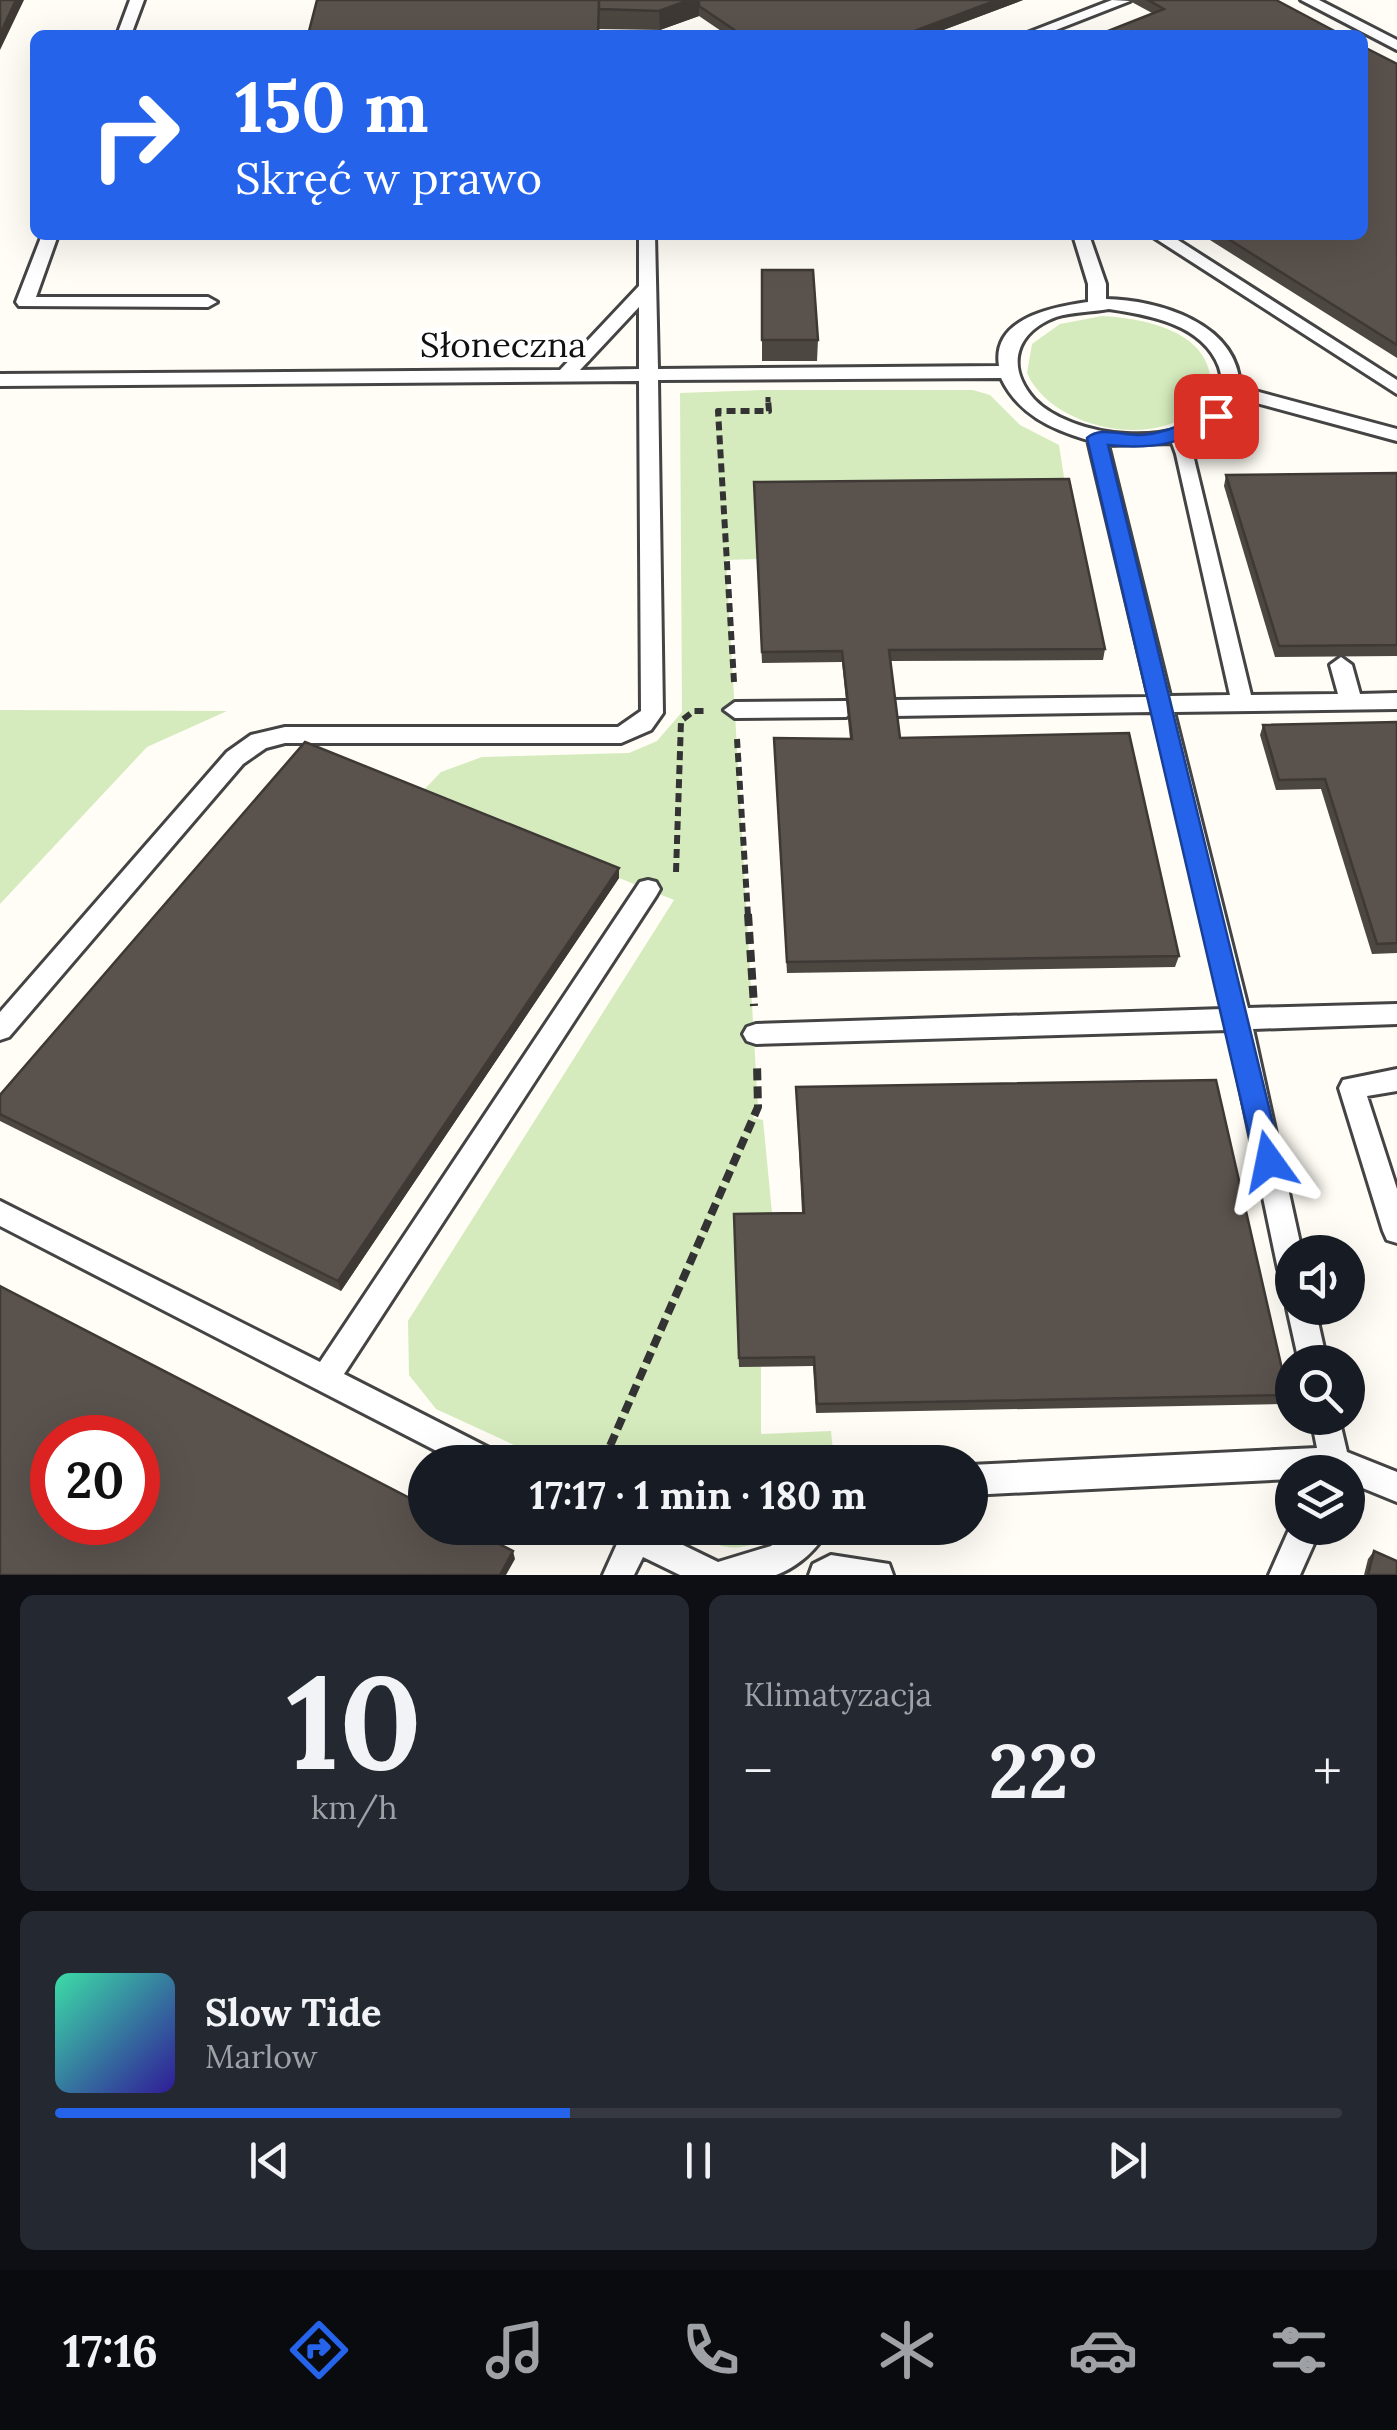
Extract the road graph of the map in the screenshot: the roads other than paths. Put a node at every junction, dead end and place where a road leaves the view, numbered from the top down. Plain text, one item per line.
1 (136, 0) edge
2 (1123, 0) edge
3 (1308, 0) edge
4 (126, 30) edge
5 (1042, 30) edge
6 (1366, 30) edge
7 (1368, 31) edge
8 (1397, 46) edge
9 (48, 240) edge
10 (647, 240) edge
11 (1083, 240) edge
12 (1166, 240) edge
13 (648, 287) junction
14 (208, 302) dead end
15 (1097, 304) junction
16 (1006, 372) junction
17 (649, 375) junction
18 (564, 376) junction
19 (0, 380) edge
20 (1397, 388) edge
21 (1231, 390) junction
22 (1397, 435) edge
23 (1179, 436) junction
24 (1097, 438) junction
25 (1341, 664) dead end
26 (1351, 702) junction
27 (1397, 702) edge
28 (1159, 704) junction
29 (1242, 704) junction
30 (846, 708) edge
31 (894, 708) edge
32 (736, 710) road end
33 (648, 889) dead end
34 (1397, 1014) edge
35 (1238, 1019) junction
36 (0, 1030) edge
37 (756, 1034) road end
38 (1397, 1080) edge
39 (0, 1212) edge
40 (1397, 1232) edge
41 (1285, 1235) edge
42 (325, 1379) junction
43 (455, 1445) edge
44 (1275, 1469) edge
45 (1365, 1478) edge
46 (988, 1479) edge
47 (1397, 1488) edge
48 (624, 1545) edge
49 (653, 1545) edge
50 (794, 1545) edge
51 (1298, 1545) edge
52 (618, 1575) edge
53 (713, 1575) edge
54 (723, 1575) edge
55 (824, 1575) edge
56 (878, 1575) edge
57 (1284, 1575) edge

1 - 4 lane
2 - 5 lane
3 - 6 lane
7 - 8 lane
9 - 14 lane
10 - 13 lane
11 - 15 lane
12 - 20 lane
13 - 17 lane
13 - 18 lane
15 - 16 lane
15 - 21 lane
16 - 17 lane, Słoneczna
16 - 24 lane
17 - 18 lane, Słoneczna
17 - 36 lane
18 - 19 lane, Słoneczna
21 - 22 lane
21 - 23 lane
23 - 24 lane
23 - 29 lane
24 - 28 lane
25 - 26 lane
26 - 27 lane
26 - 29 lane
28 - 29 lane
28 - 31 lane
28 - 35 lane
30 - 32 lane
33 - 42 lane
34 - 35 lane
35 - 37 lane
35 - 41 lane
38 - 40 lane
39 - 42 lane
42 - 43 lane
44 - 46 lane
45 - 47 lane
48 - 52 lane
49 - 53 lane
50 - 54 lane
51 - 57 lane
55 - 56 lane

